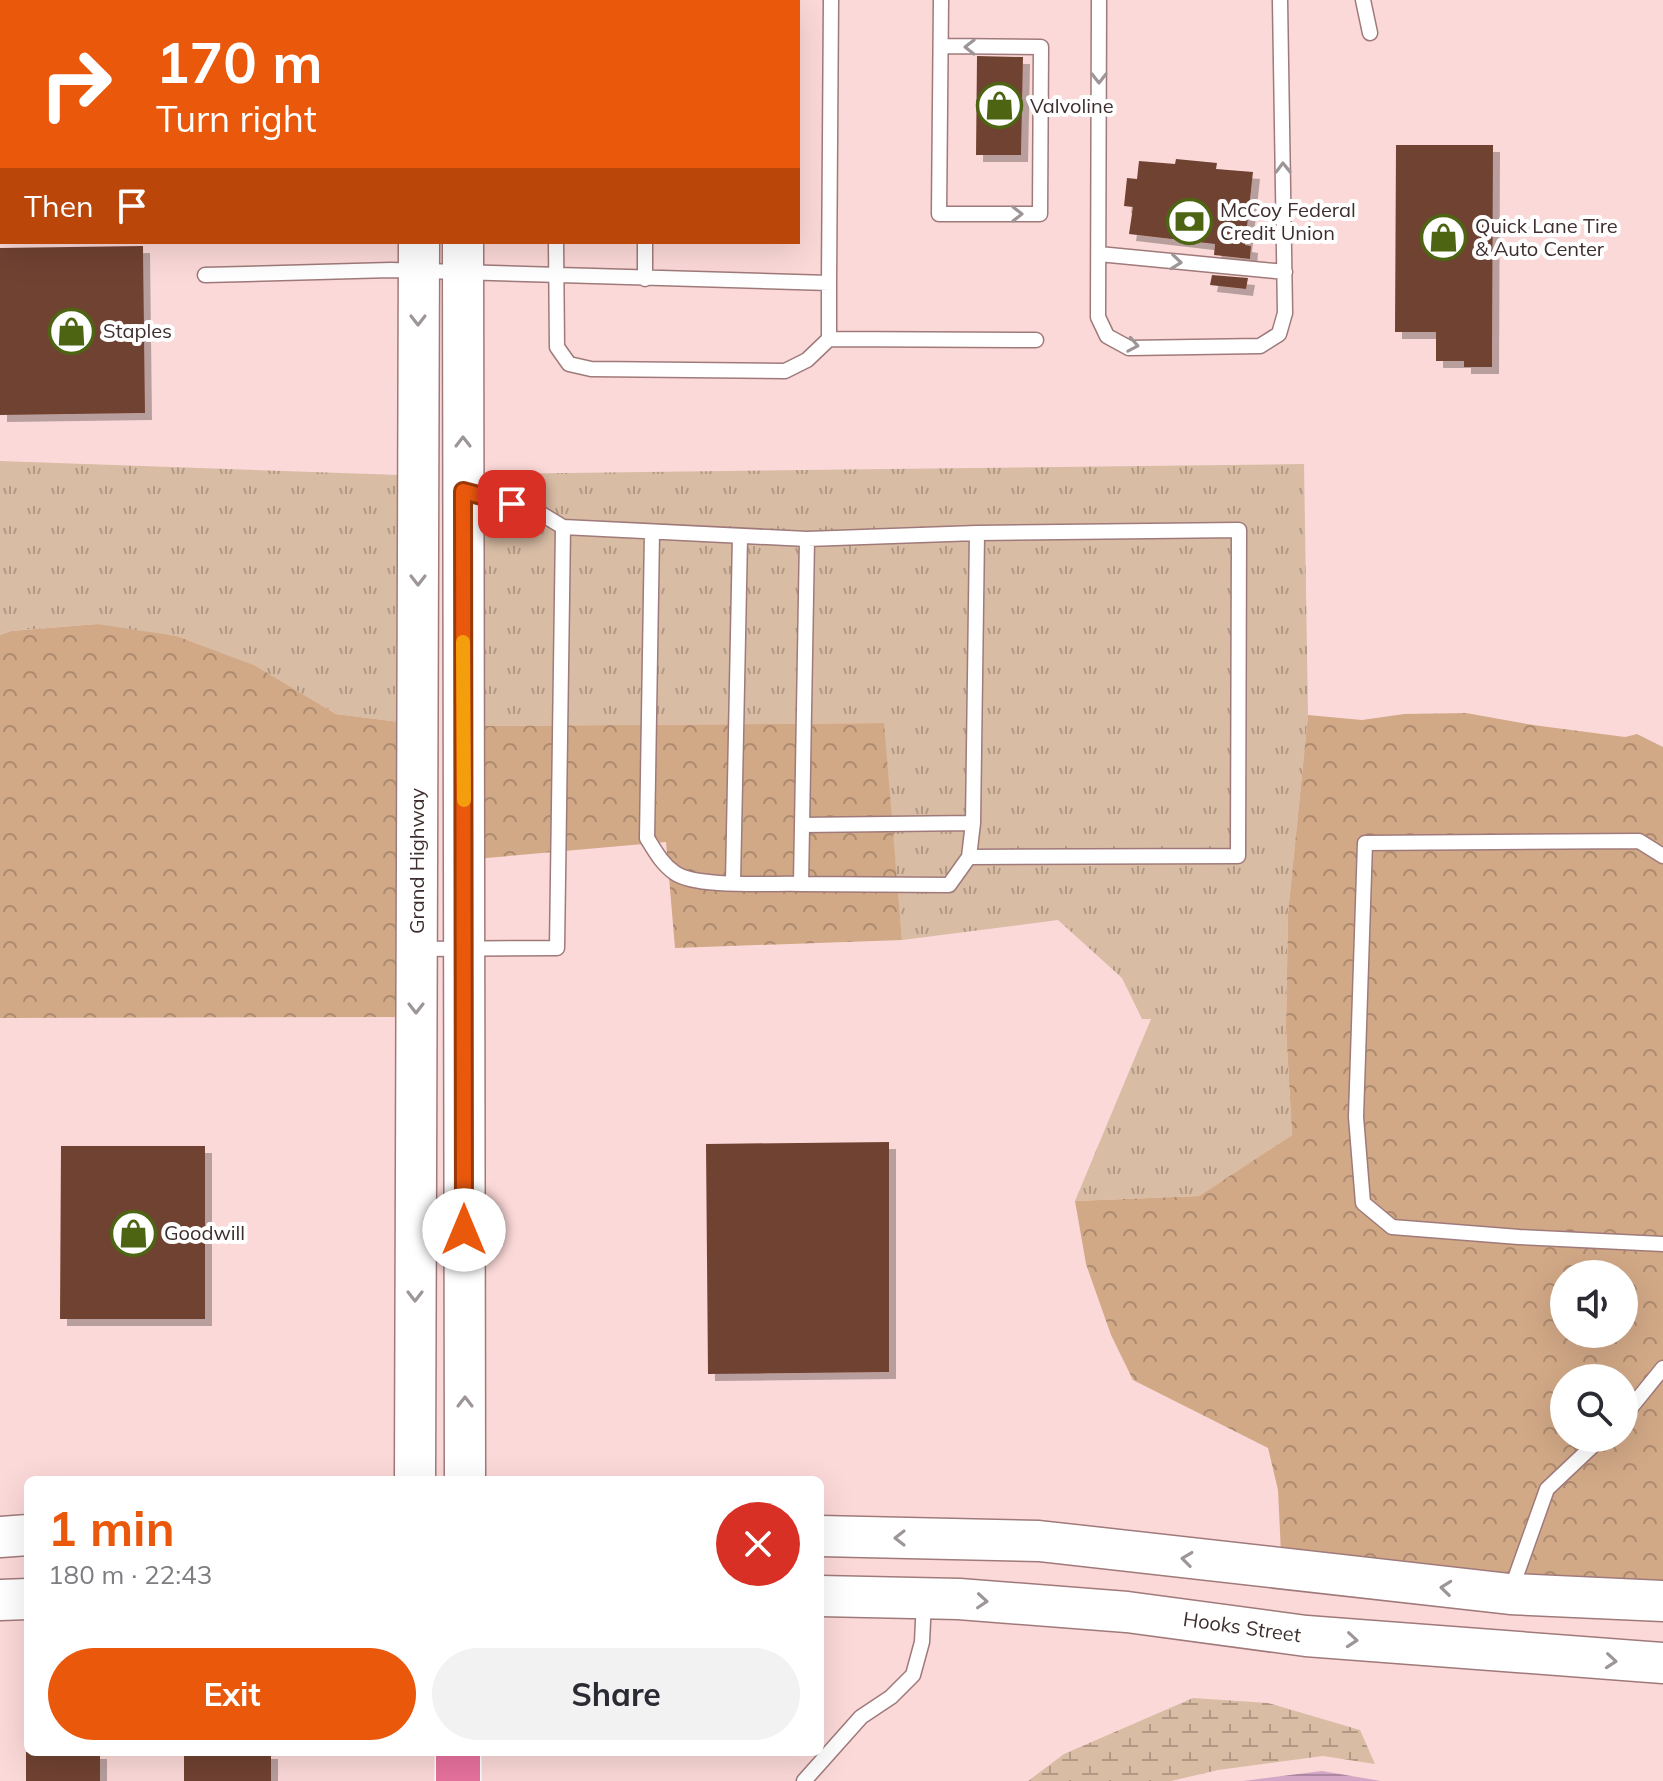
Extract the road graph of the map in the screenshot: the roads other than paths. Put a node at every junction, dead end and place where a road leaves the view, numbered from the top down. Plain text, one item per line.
1 (831, 0) edge
2 (941, 0) edge
3 (1099, 0) edge
4 (1280, 0) edge
5 (1363, 0) edge
6 (1370, 33) dead end
7 (941, 46) junction
8 (556, 244) edge
9 (645, 244) edge
10 (1099, 254) junction
11 (419, 256) edge
12 (463, 257) edge
13 (1285, 272) junction
14 (205, 275) dead end
15 (556, 276) junction
16 (645, 279) junction
17 (829, 283) junction
18 (829, 339) junction
19 (1036, 340) dead end
20 (463, 491) junction
21 (563, 527) junction
22 (652, 533) junction
23 (977, 533) junction
24 (740, 537) junction
25 (807, 539) junction
26 (973, 823) junction
27 (802, 825) junction
28 (1663, 856) edge
29 (969, 857) junction
30 (733, 882) junction
31 (801, 884) junction
32 (416, 949) junction
33 (464, 950) junction
34 (1663, 1244) edge
35 (1663, 1368) edge
36 (1638, 1399) edge
37 (1586, 1452) edge
38 (415, 1476) edge
39 (465, 1476) edge
40 (24, 1535) edge
41 (824, 1536) edge
42 (0, 1537) edge
43 (1510, 1594) junction
44 (824, 1596) edge
45 (924, 1598) junction
46 (24, 1599) edge
47 (0, 1600) edge
48 (1663, 1601) edge
49 (1663, 1663) edge
50 (458, 1756) edge
51 (458, 1781) edge
52 (804, 1781) edge

1 - 17 lane
2 - 7 lane
3 -> 10 lane
13 -> 4 lane
5 - 6 lane
7 -> 7 lane
8 - 15 lane
9 - 16 lane
10 -> 13 lane
10 -> 13 lane
11 - 12 lane
11 - 14 lane
11 -> 32 street, Grand Highway
12 - 15 lane
20 -> 12 street
15 - 16 lane
15 - 18 lane
16 - 17 lane
17 - 18 lane
18 - 19 lane
20 - 21 lane
20 - 33 street
21 - 22 lane
21 - 33 lane
22 - 24 lane
22 - 30 lane
23 - 25 lane
23 - 26 lane
23 - 29 lane
24 - 25 lane
24 - 30 lane
25 - 27 lane
26 - 27 lane
26 - 29 lane
27 - 31 lane
28 - 34 lane
29 - 31 lane
30 - 31 lane
32 - 33 lane
32 -> 38 street, Grand Highway
39 -> 33 street
35 - 36 lane
37 - 43 lane
40 - 42 street
43 -> 41 street
43 - 48 street
44 - 45 street, Hooks Street
45 -> 49 street, Hooks Street
45 - 52 lane
46 - 47 street
50 - 51 highway

